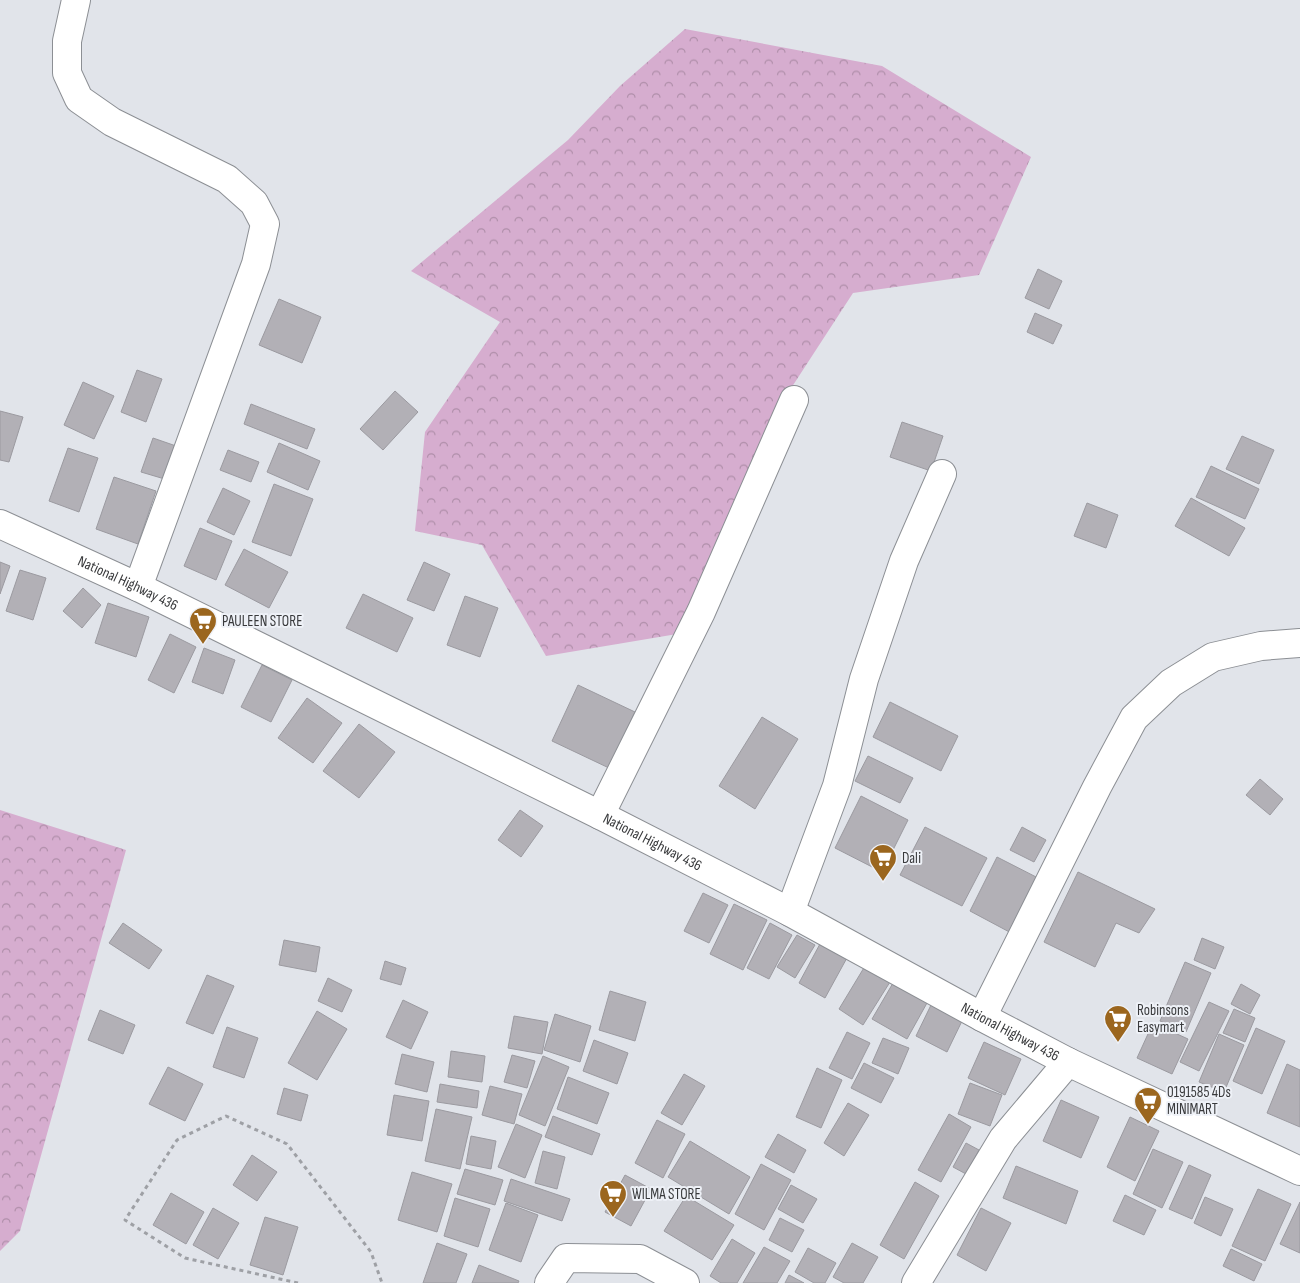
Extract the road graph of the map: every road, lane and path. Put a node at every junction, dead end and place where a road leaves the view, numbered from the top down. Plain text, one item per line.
1 (76, 0) edge
2 (794, 400) dead end
3 (942, 474) dead end
4 (0, 524) edge
5 (138, 587) junction
6 (1300, 643) edge
7 (600, 815) junction
8 (790, 912) junction
9 (982, 1017) junction
10 (1068, 1062) junction
11 (1300, 1171) edge
12 (298, 1283) edge
13 (382, 1283) edge
14 (549, 1283) edge
15 (685, 1283) edge
16 (916, 1283) edge

1 - 5 street
2 - 7 street
3 - 8 street
4 - 5 street, National Highway 436
5 - 7 street, National Highway 436
6 - 9 street
7 - 8 street, National Highway 436
8 - 9 street, National Highway 436
9 - 10 street, National Highway 436
10 - 11 street, National Highway 436
10 - 16 street
12 - 13 path
14 - 15 street

